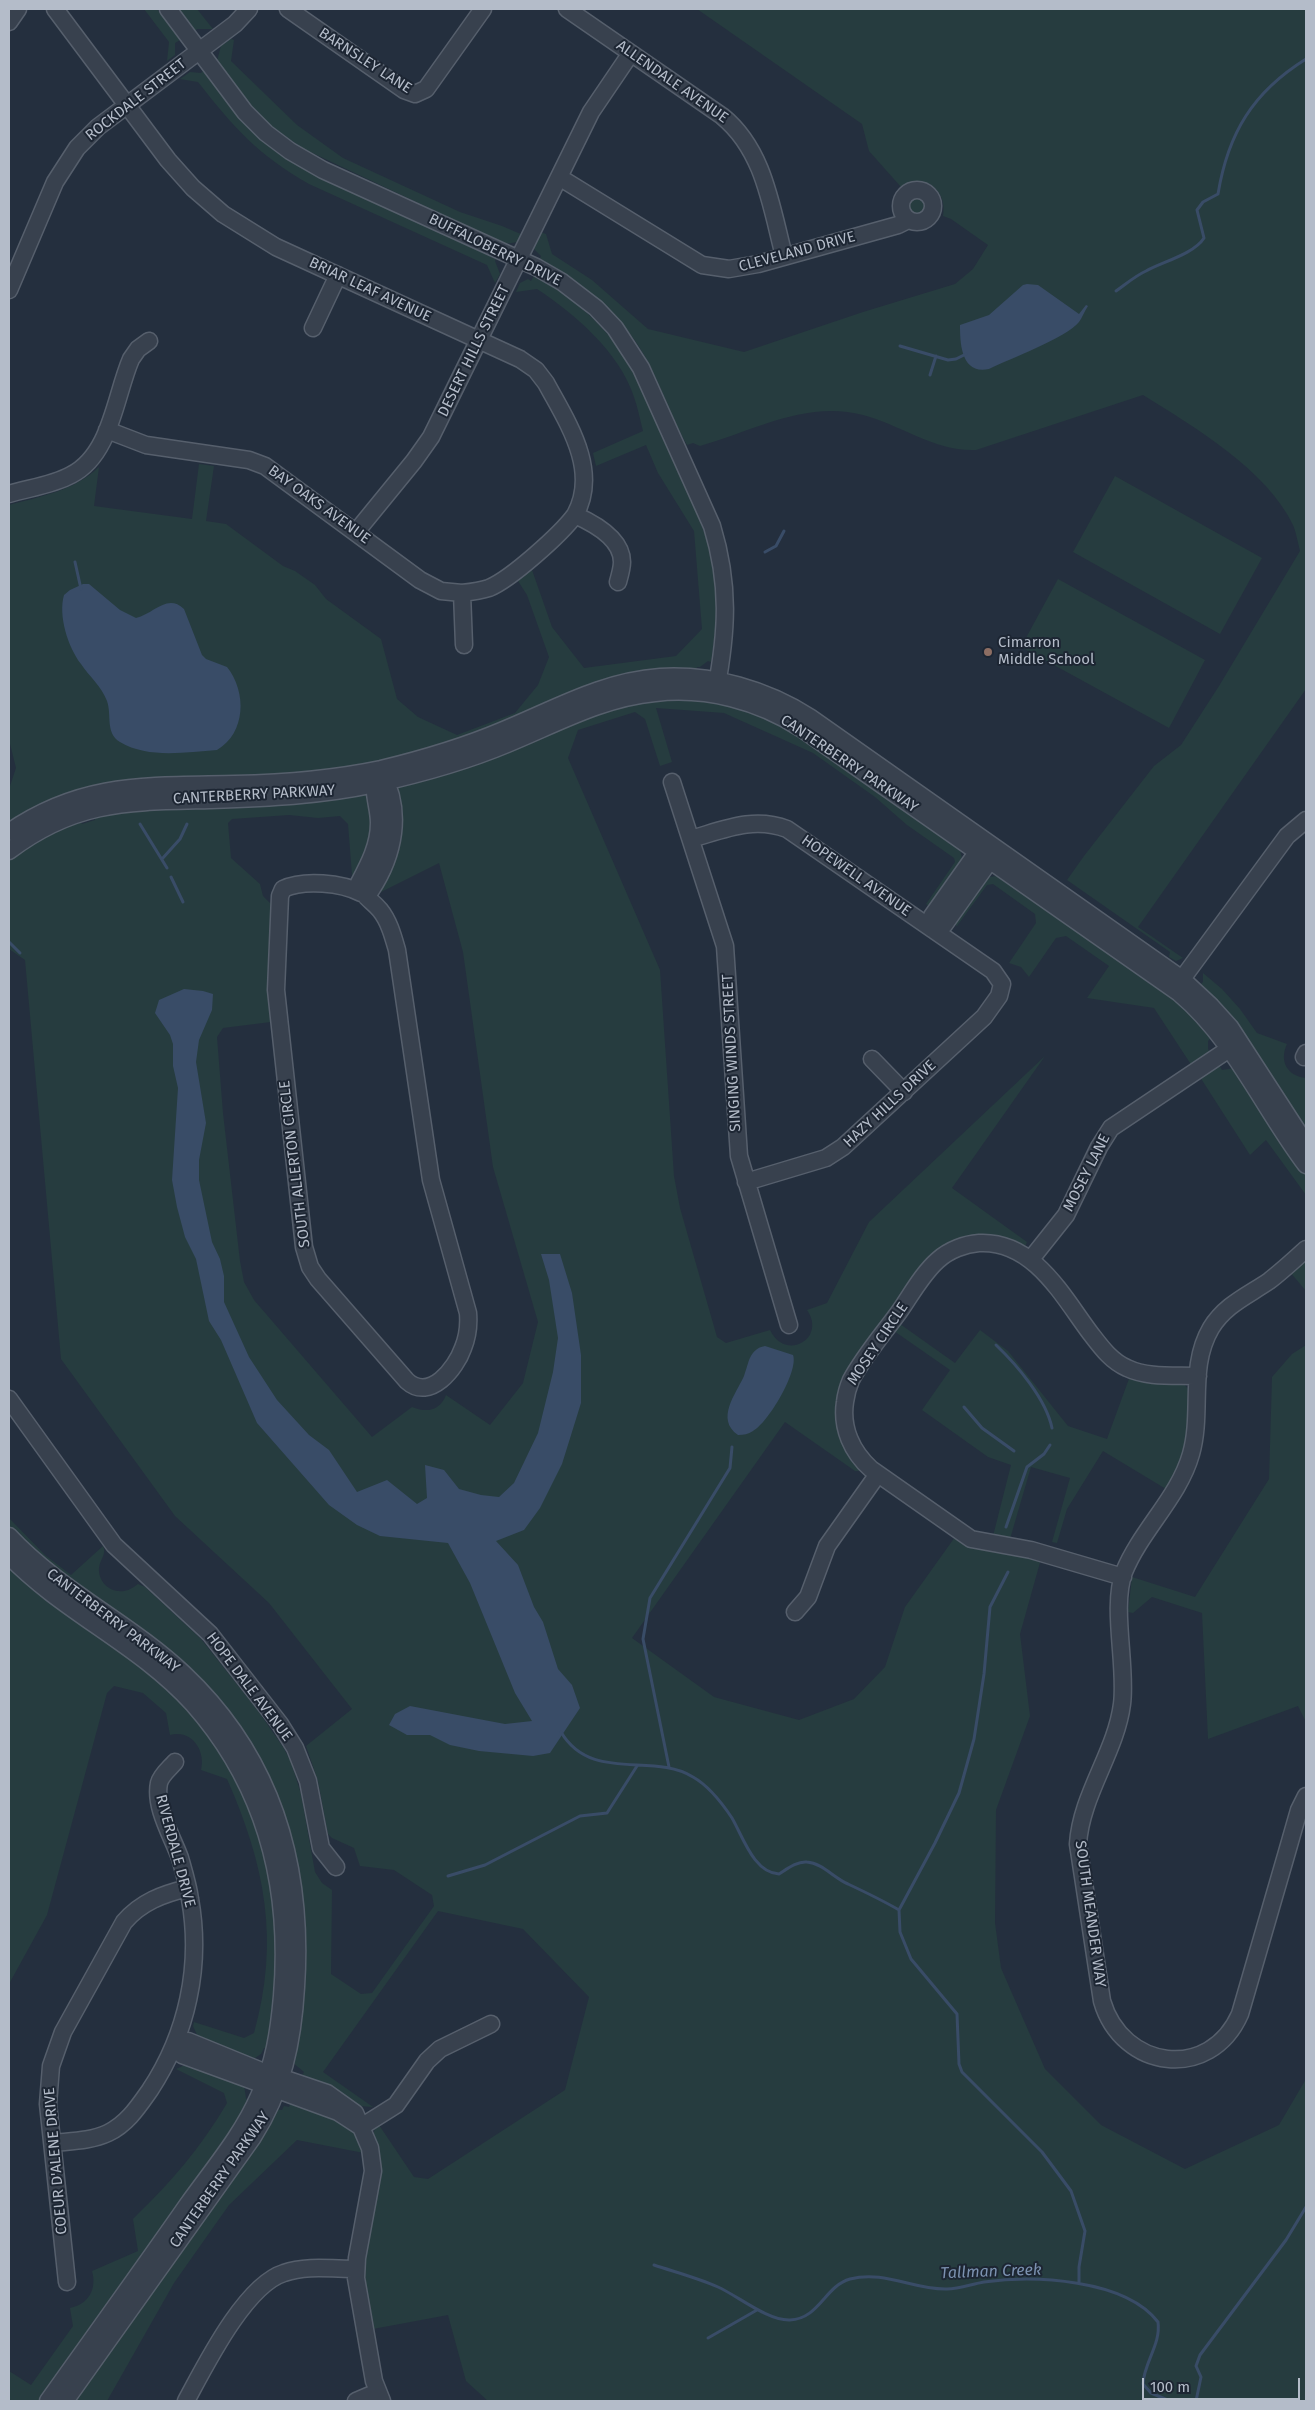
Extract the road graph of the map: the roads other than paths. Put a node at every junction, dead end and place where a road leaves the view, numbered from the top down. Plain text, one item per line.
1 (18, 9) edge
2 (55, 9) edge
3 (168, 9) edge
4 (249, 9) edge
5 (288, 9) edge
6 (483, 9) edge
7 (567, 9) edge
8 (9, 22) edge
9 (199, 51) junction
10 (631, 53) junction
11 (127, 106) junction
12 (559, 177) junction
13 (908, 220) dead end
14 (784, 256) junction
15 (519, 259) junction
16 (338, 276) junction
17 (9, 290) edge
18 (313, 328) dead end
19 (149, 340) dead end
20 (479, 340) junction
21 (107, 430) junction
22 (9, 494) edge
23 (575, 515) junction
24 (356, 532) junction
25 (618, 582) dead end
26 (462, 593) junction
27 (464, 645) dead end
28 (716, 688) junction
29 (380, 778) junction
30 (672, 782) dead end
31 (1306, 820) edge
32 (9, 832) edge
33 (691, 840) junction
34 (988, 850) junction
35 (9, 851) edge
36 (361, 894) junction
37 (932, 929) junction
38 (1182, 979) junction
39 (1007, 983) joint
40 (1229, 1049) junction
41 (872, 1059) dead end
42 (904, 1092) junction
43 (1306, 1144) edge
44 (1306, 1165) edge
45 (746, 1182) junction
46 (1306, 1249) edge
47 (1031, 1260) junction
48 (789, 1326) dead end
49 (1198, 1376) junction
50 (9, 1399) edge
51 (878, 1474) junction
52 (9, 1536) edge
53 (9, 1556) edge
54 (1123, 1577) junction
55 (795, 1612) dead end
56 (175, 1762) dead end
57 (1306, 1796) edge
58 (336, 1867) dead end
59 (188, 1888) junction
60 (491, 2024) dead end
61 (175, 2044) junction
62 (273, 2082) junction
63 (361, 2127) junction
64 (52, 2143) junction
65 (356, 2269) junction
66 (67, 2282) dead end
67 (380, 2397) edge
68 (48, 2401) edge
69 (65, 2401) edge
70 (186, 2401) edge
71 (356, 2401) edge

1 - 8 street
2 - 11 street, BRIAR LEAF AVENUE
3 - 9 street, BUFFALOBERRY DRIVE
4 - 9 street, ROCKDALE STREET
5 - 6 street, BARNSLEY LANE
7 - 10 street, ALLENDALE AVENUE
9 - 11 street, ROCKDALE STREET
9 - 15 street, BUFFALOBERRY DRIVE
10 - 12 street, DESERT HILLS STREET
10 - 14 street, ALLENDALE AVENUE
11 - 16 street, BRIAR LEAF AVENUE
11 - 17 street, ROCKDALE STREET
12 - 14 street, CLEVELAND DRIVE
12 - 15 street, DESERT HILLS STREET
13 - 14 street, CLEVELAND DRIVE
15 - 20 street, DESERT HILLS STREET
15 - 28 street, BUFFALOBERRY DRIVE
16 - 18 street
16 - 20 street, BRIAR LEAF AVENUE
19 - 21 street
20 - 23 street, BRIAR LEAF AVENUE
20 - 24 street, DESERT HILLS STREET
21 - 22 street
21 - 24 street, BAY OAKS AVENUE
23 - 25 street
23 - 26 street
24 - 26 street, BAY OAKS AVENUE
26 - 27 street
28 - 29 street, CANTERBERRY PARKWAY
28 - 34 street, CANTERBERRY PARKWAY
29 - 32 street, CANTERBERRY PARKWAY
29 - 35 street, CANTERBERRY PARKWAY
29 - 36 street
30 - 33 street, SINGING WINDS STREET
31 - 38 street
33 - 37 street, HOPEWELL AVENUE
33 - 45 street, SINGING WINDS STREET
34 - 37 street
34 - 38 street, CANTERBERRY PARKWAY
34 - 40 street, CANTERBERRY PARKWAY
36 - 36 street, SOUTH ALLERTON CIRCLE
37 - 39 street, HOPEWELL AVENUE
38 - 43 street, CANTERBERRY PARKWAY
39 - 42 street, HAZY HILLS DRIVE
40 - 44 street, CANTERBERRY PARKWAY
40 - 47 street, MOSEY LANE
41 - 42 street
42 - 45 street, HAZY HILLS DRIVE
45 - 48 street, SINGING WINDS STREET
46 - 49 street, SOUTH MEANDER WAY
47 - 49 street, MOSEY CIRCLE
47 - 51 street, MOSEY CIRCLE
49 - 54 street, SOUTH MEANDER WAY
50 - 58 street, HOPE DALE AVENUE
51 - 54 street, MOSEY CIRCLE
51 - 55 street
52 - 62 street, CANTERBERRY PARKWAY
53 - 62 street, CANTERBERRY PARKWAY
54 - 57 street, SOUTH MEANDER WAY
56 - 59 street, RIVERDALE DRIVE
59 - 61 street, RIVERDALE DRIVE
59 - 64 street, COEUR D'ALENE DRIVE
60 - 63 street
61 - 62 street
61 - 64 street, RIVERDALE DRIVE
62 - 63 street
62 - 68 street, CANTERBERRY PARKWAY
62 - 69 street, CANTERBERRY PARKWAY
63 - 65 street
64 - 66 street, COEUR D'ALENE DRIVE
65 - 67 street
65 - 70 street
67 - 71 street

